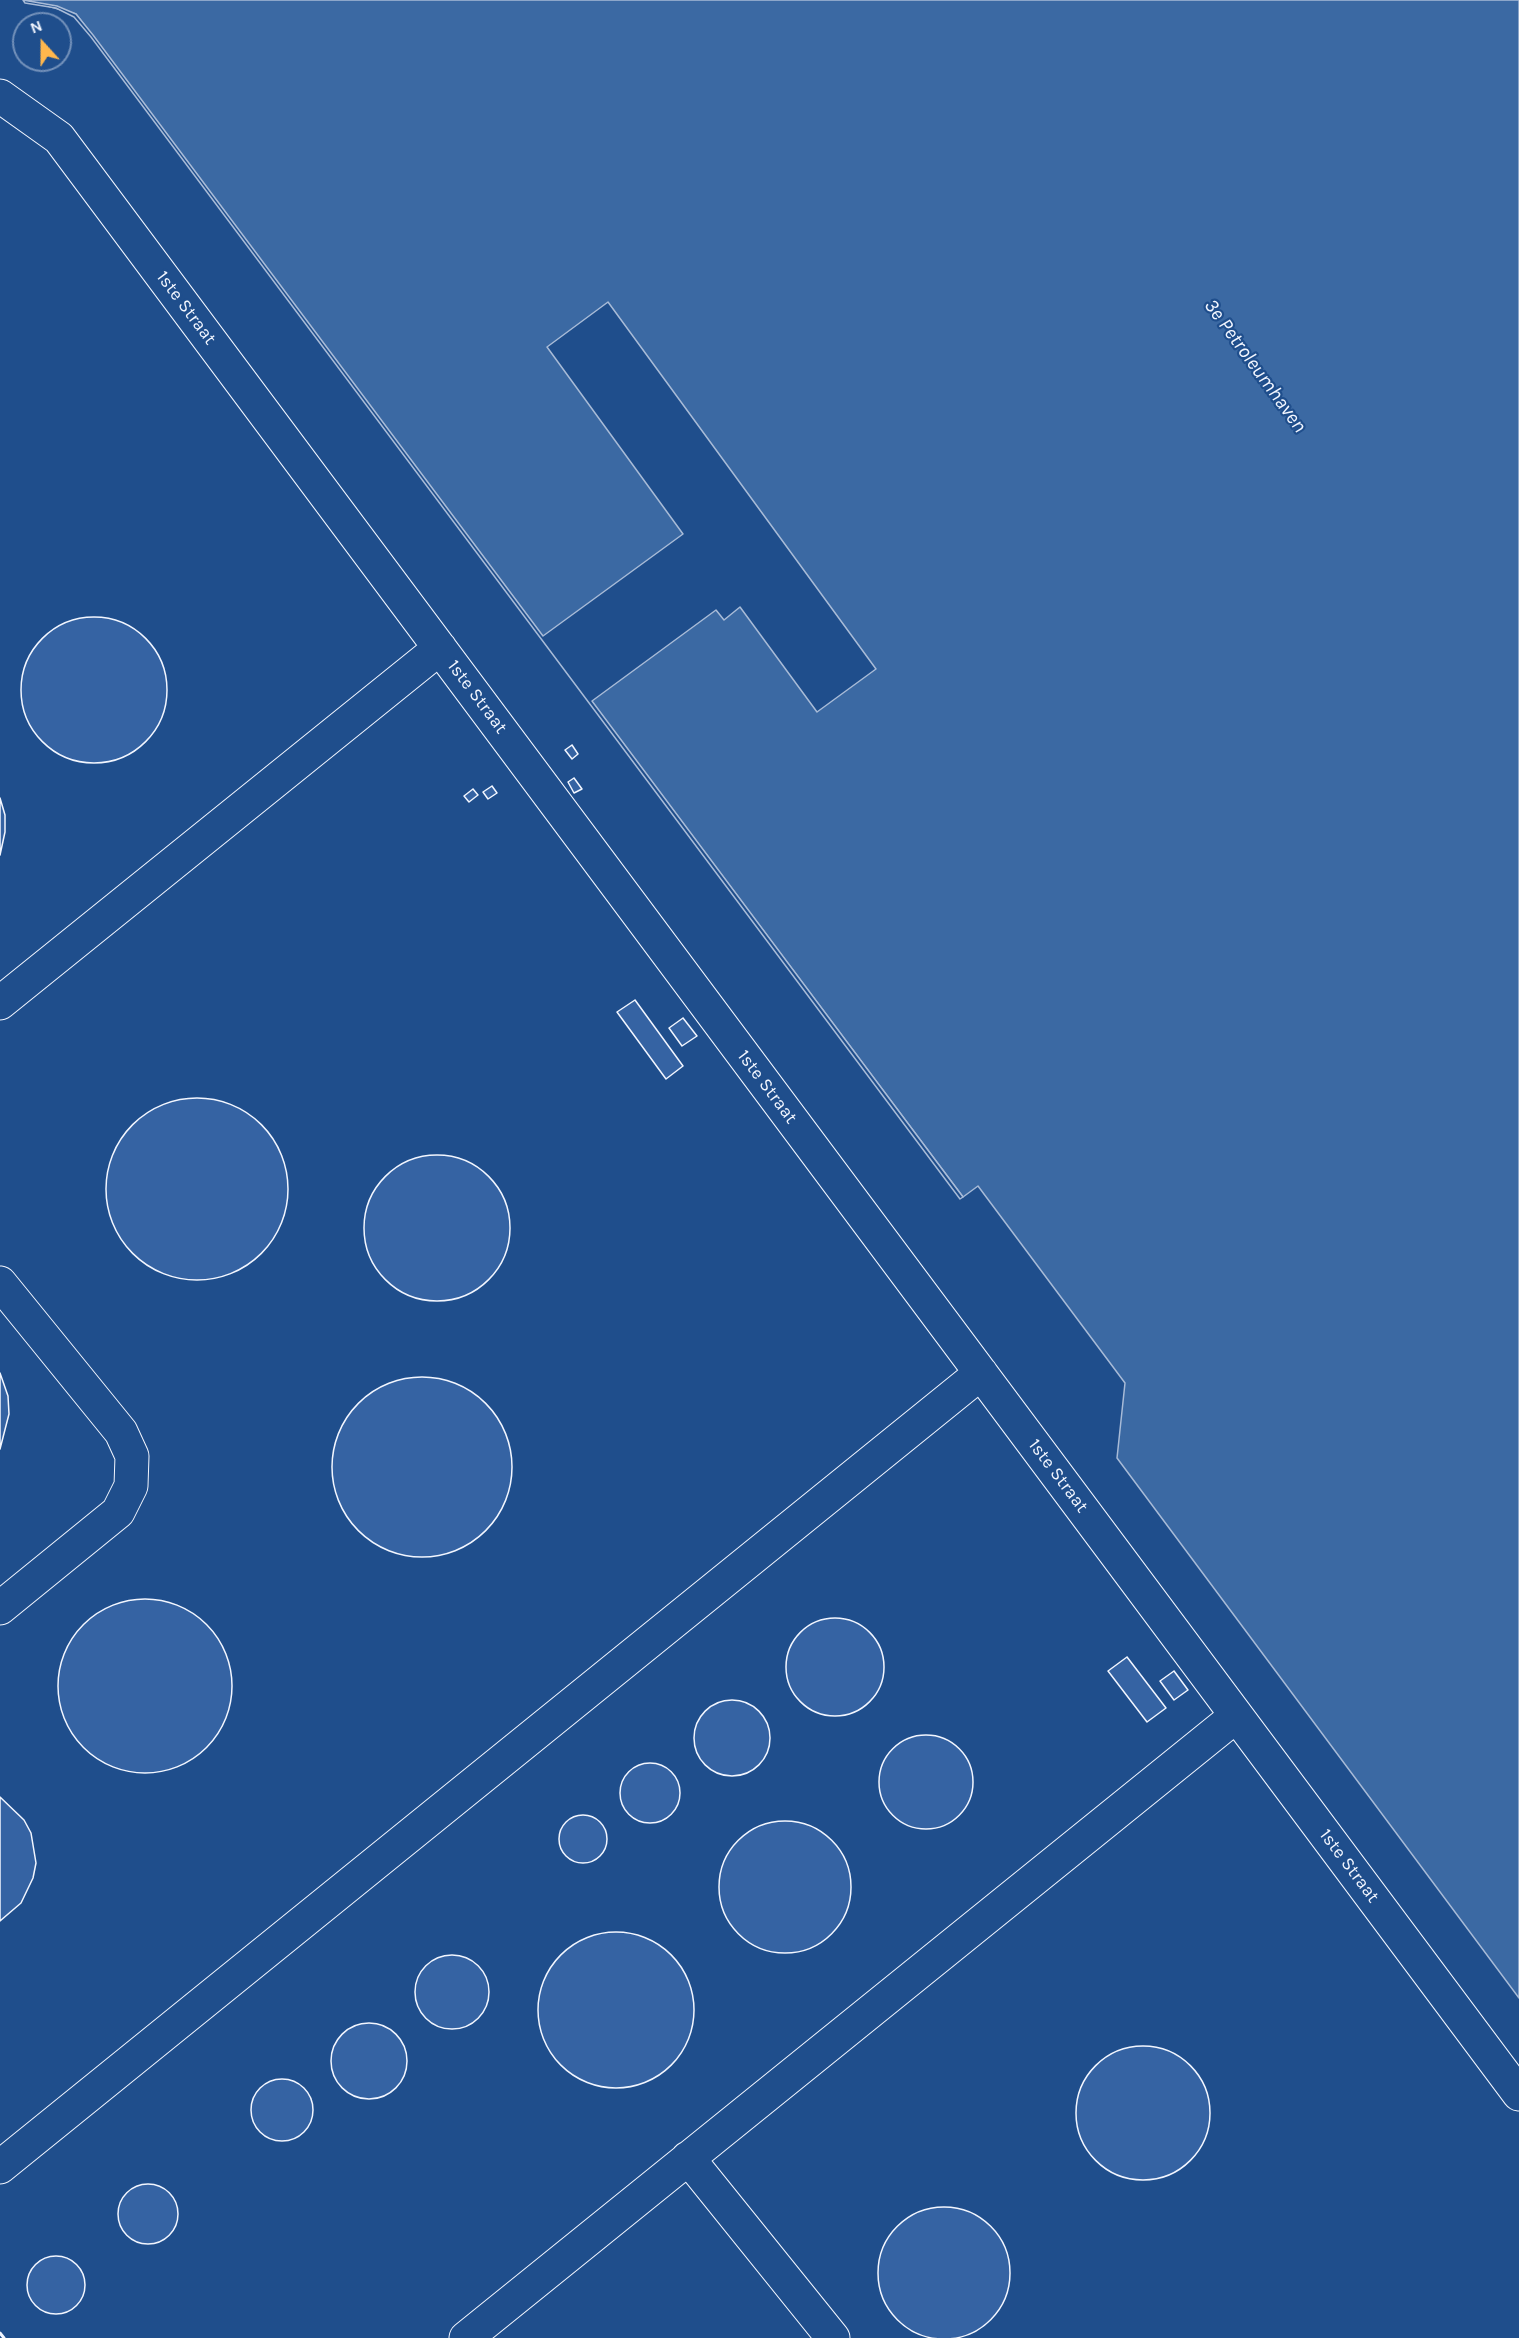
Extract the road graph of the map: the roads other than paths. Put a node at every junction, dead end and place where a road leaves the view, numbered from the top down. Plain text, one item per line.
1 (0, 96) edge
2 (440, 648) junction
3 (0, 1003) edge
4 (0, 1283) edge
5 (981, 1373) junction
6 (0, 1608) edge
7 (1236, 1716) junction
8 (1519, 2094) edge
9 (688, 2158) junction
10 (0, 2167) edge
11 (466, 2338) edge
12 (833, 2338) edge

1 - 2 lane, 1ste Straat
2 - 3 lane
2 - 5 lane, 1ste Straat
4 - 6 lane
5 - 7 lane, 1ste Straat
5 - 10 lane
7 - 8 lane, 1ste Straat
7 - 9 lane
9 - 11 lane
9 - 12 lane

